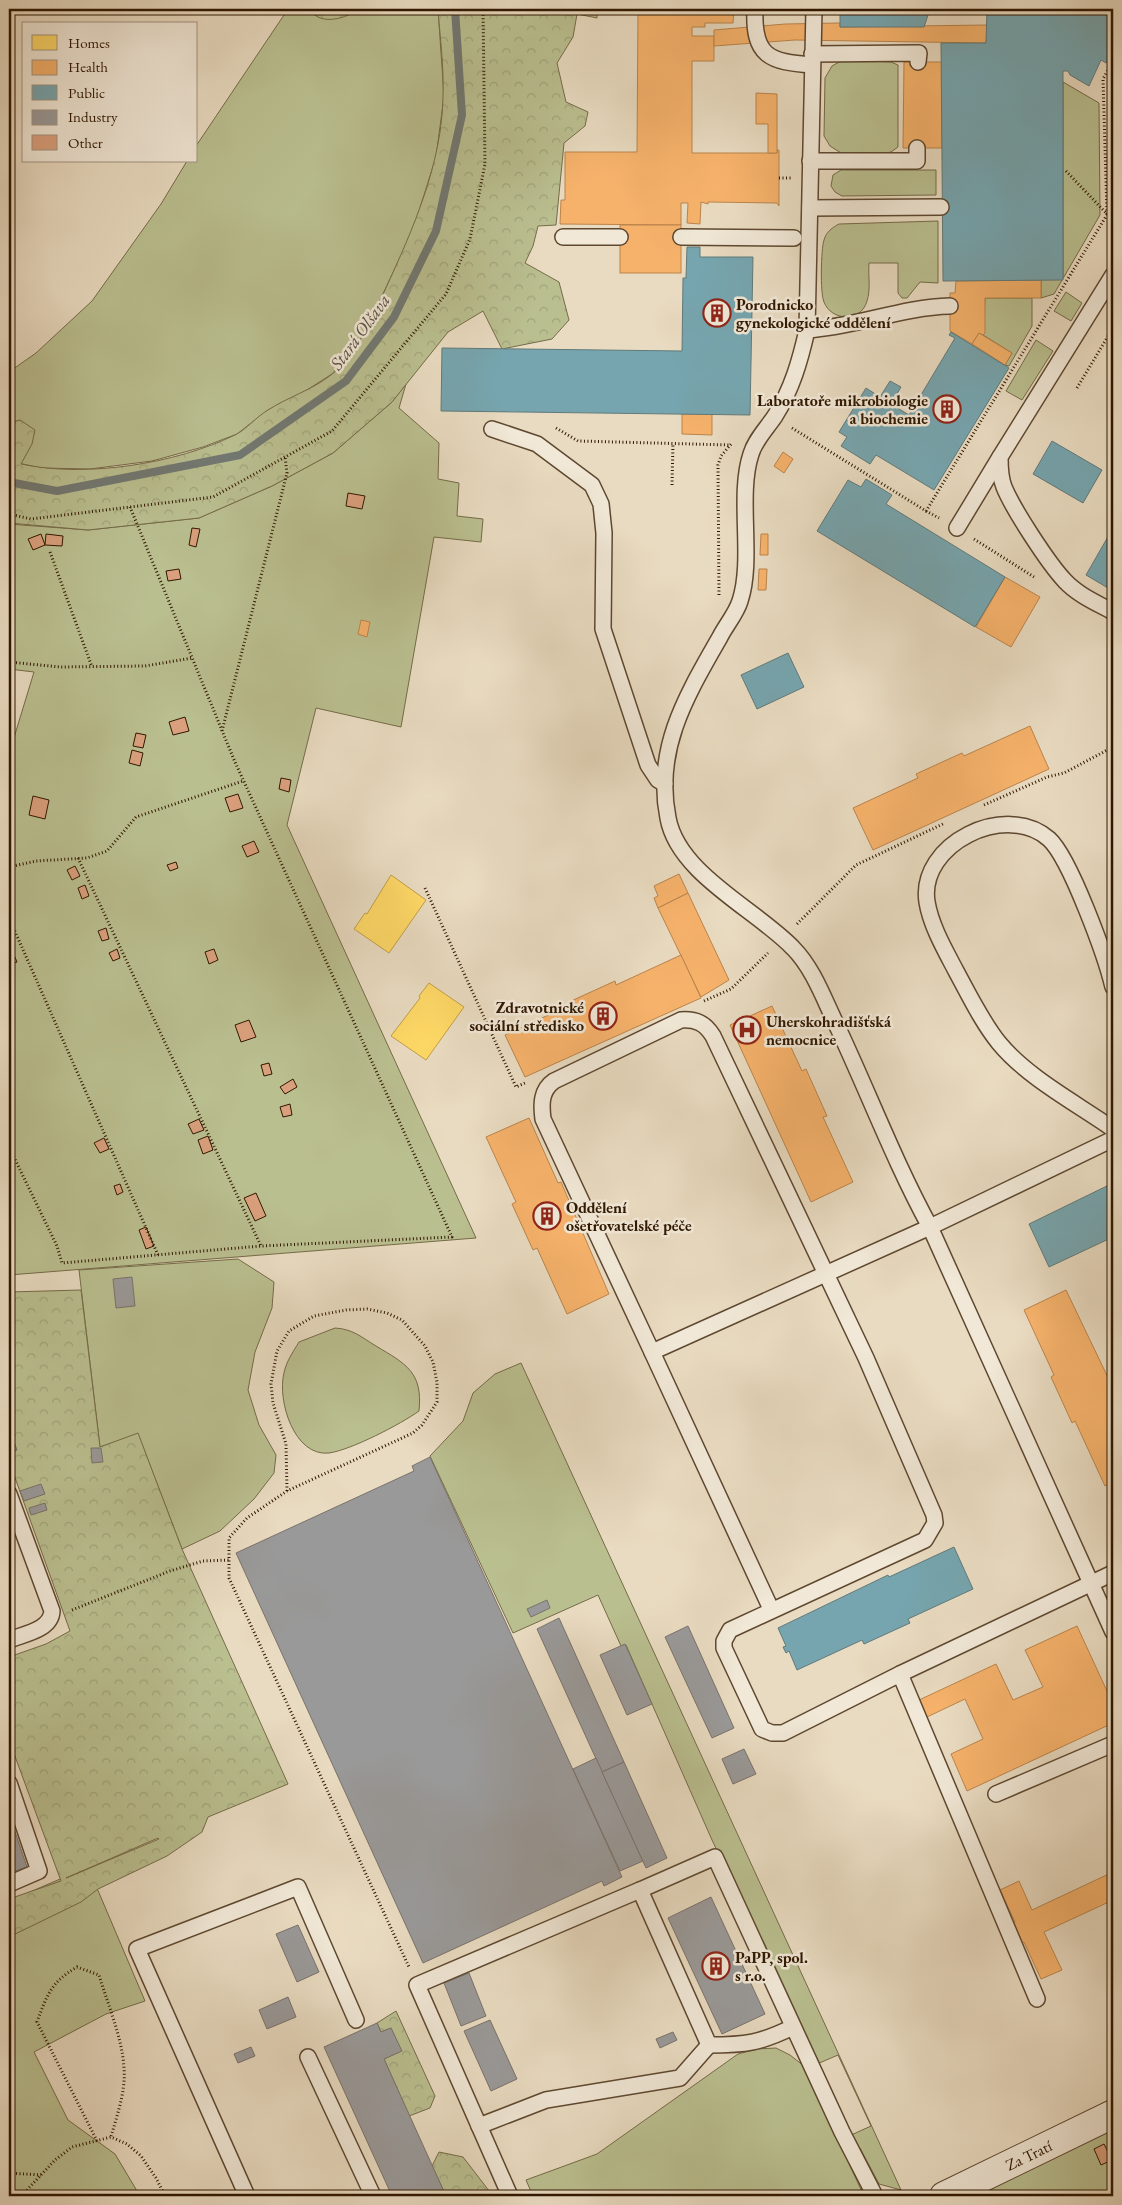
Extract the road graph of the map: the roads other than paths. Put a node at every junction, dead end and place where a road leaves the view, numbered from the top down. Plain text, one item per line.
1 (755, 9) edge
2 (814, 9) edge
3 (812, 59) junction
4 (918, 62) dead end
5 (917, 148) dead end
6 (810, 161) junction
7 (941, 207) dead end
8 (810, 208) junction
9 (563, 237) dead end
10 (620, 237) dead end
11 (681, 237) dead end
12 (794, 238) dead end
13 (1113, 275) edge
14 (950, 306) dead end
15 (808, 330) junction
16 (492, 429) dead end
17 (1000, 456) junction
18 (956, 528) road end
19 (1113, 612) edge
20 (665, 784) junction
21 (1113, 987) edge
22 (1113, 1129) edge
23 (1113, 1139) edge
24 (930, 1227) junction
25 (825, 1274) junction
26 (652, 1352) junction
27 (9, 1494) edge
28 (1113, 1574) edge
29 (1091, 1584) junction
30 (771, 1609) junction
31 (1113, 1632) edge
32 (9, 1640) edge
33 (900, 1674) junction
34 (1113, 1744) edge
35 (9, 1783) edge
36 (996, 1794) dead end
37 (9, 1884) edge
38 (640, 1890) junction
39 (1037, 1999) dead end
40 (356, 2020) dead end
41 (793, 2027) junction
42 (709, 2045) junction
43 (308, 2056) dead end
44 (1113, 2114) edge
45 (479, 2126) junction
46 (248, 2196) edge
47 (373, 2196) edge
48 (510, 2196) edge
49 (875, 2196) edge
50 (944, 2196) edge

1 - 3 lane
2 - 3 lane
3 - 4 lane
3 - 6 lane
5 - 6 lane
6 - 8 lane
7 - 8 lane
8 - 15 lane
9 - 10 lane
11 - 12 lane
13 - 17 lane
14 - 15 lane
15 - 20 lane
16 - 20 lane
17 - 18 lane
17 - 19 lane
20 - 24 lane
21 - 22 lane
23 - 24 lane
24 - 25 lane
24 - 29 lane
25 - 26 lane
25 - 26 lane
25 - 30 lane
26 - 30 lane
27 - 32 lane
28 - 29 lane
29 - 31 lane
29 - 33 lane
30 - 33 lane
33 - 39 lane
34 - 36 lane
35 - 37 lane
38 - 41 lane
38 - 42 lane
38 - 45 lane
40 - 46 lane
41 - 42 lane
41 - 49 lane
42 - 45 lane
43 - 47 lane
44 - 50 street, Za Tratí
45 - 48 lane

